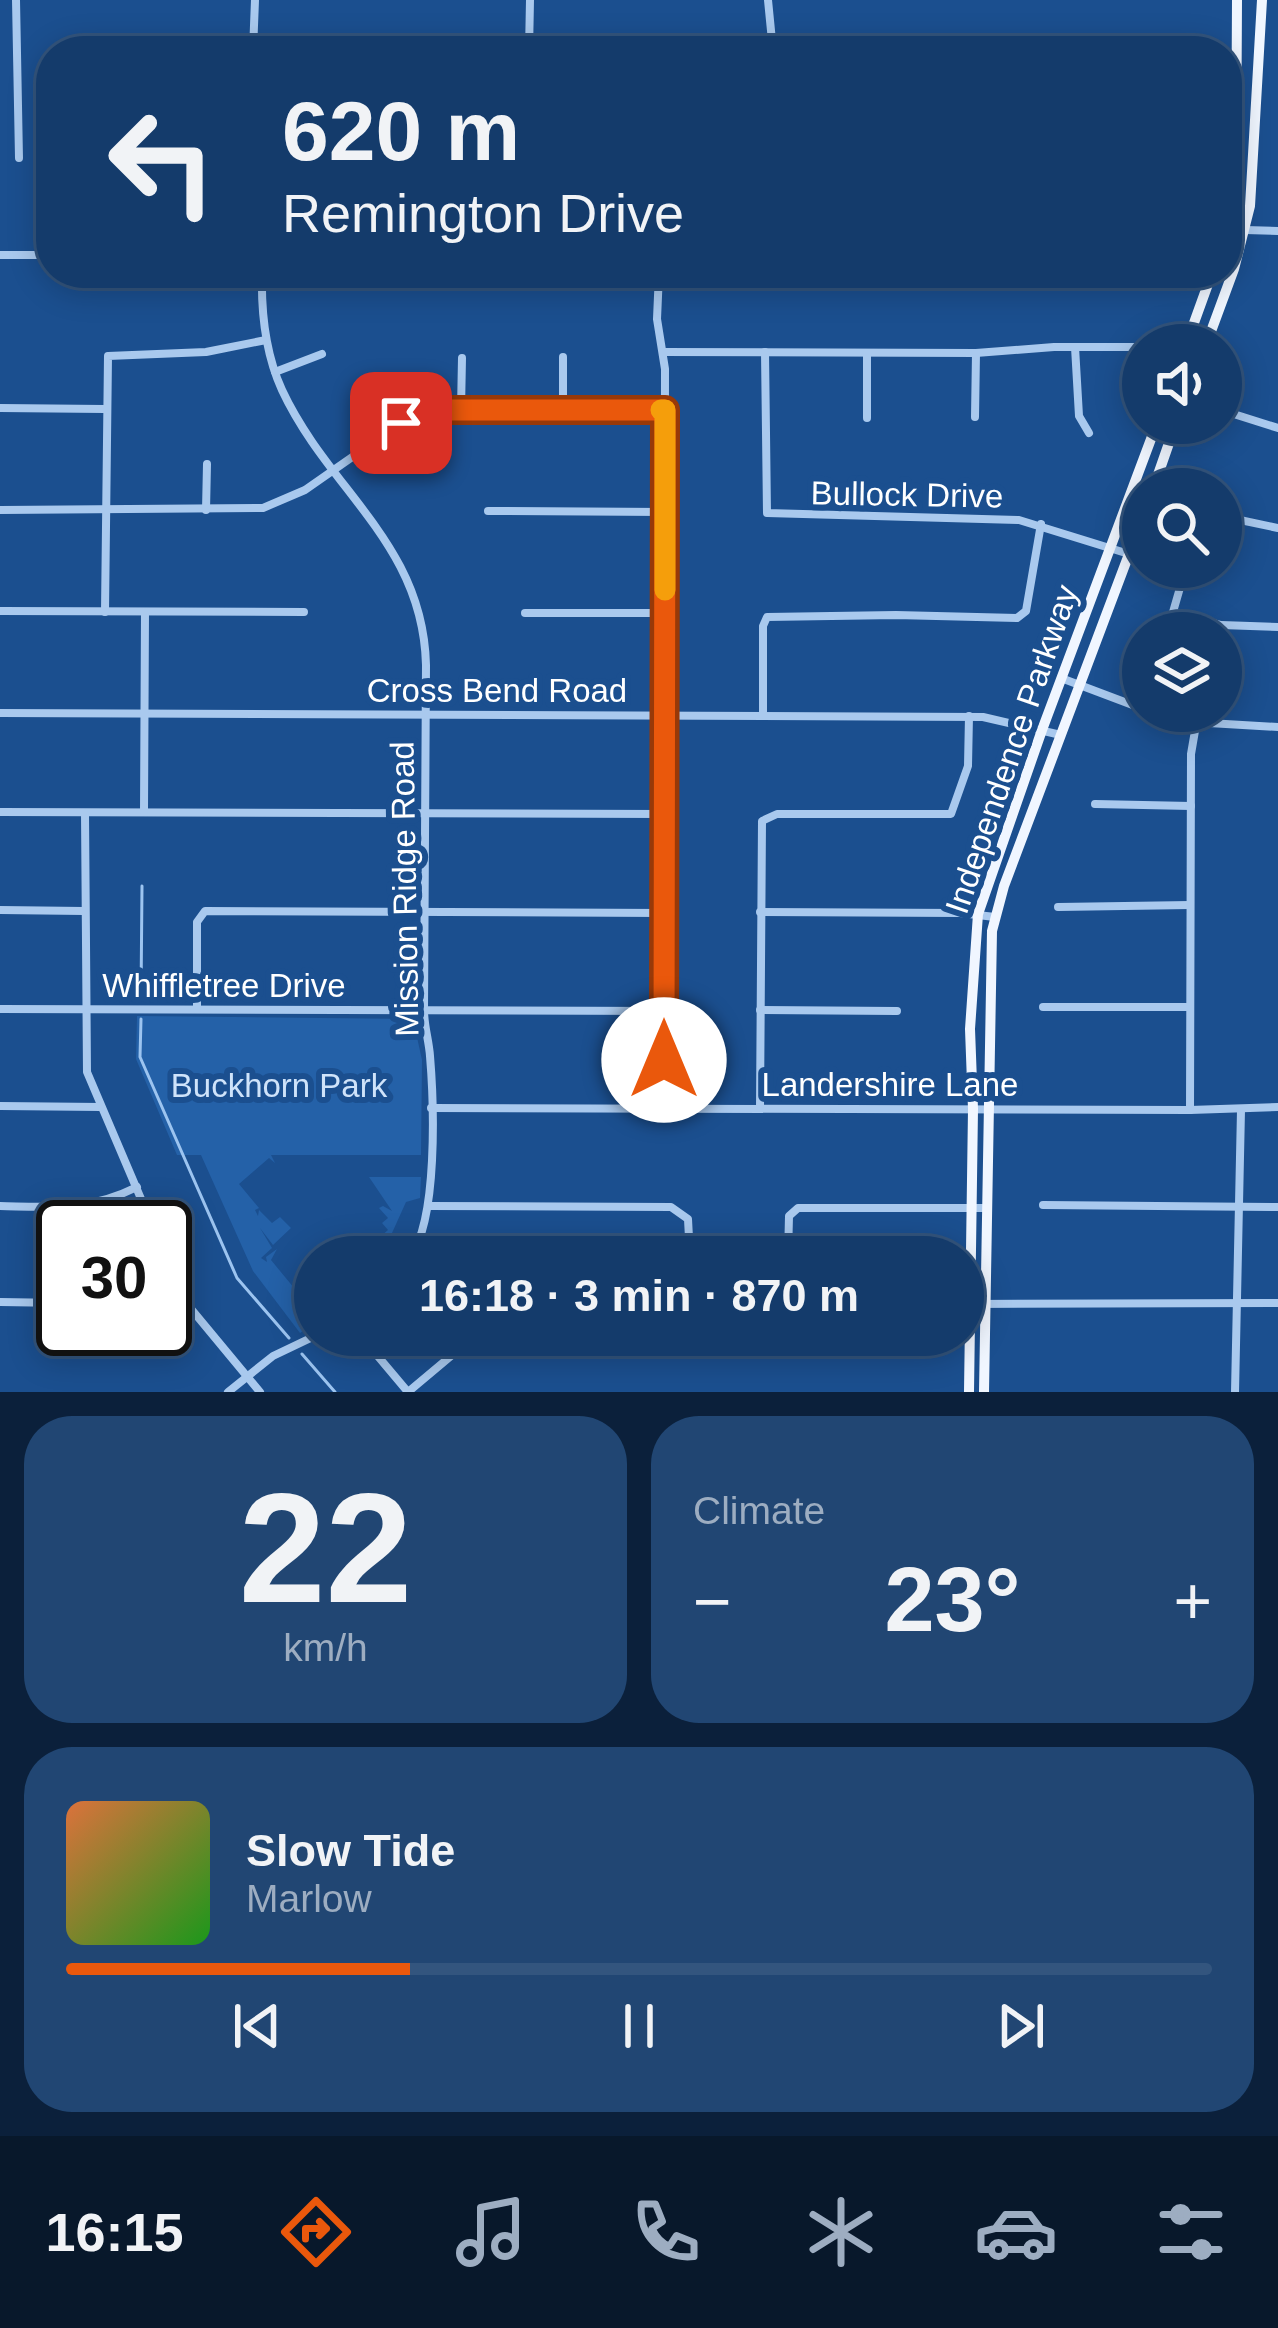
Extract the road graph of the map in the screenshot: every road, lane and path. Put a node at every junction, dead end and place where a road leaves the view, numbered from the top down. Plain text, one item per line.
1 (16, 0) edge
2 (255, 0) edge
3 (530, 0) edge
4 (768, 0) edge
5 (1237, 0) edge
6 (1262, 0) edge
7 (1237, 16) junction
8 (1262, 18) junction
9 (254, 36) edge
10 (530, 36) edge
11 (772, 36) edge
12 (1237, 36) edge
13 (19, 158) dead end
14 (1242, 230) edge
15 (1245, 230) junction
16 (1278, 231) edge
17 (1242, 239) edge
18 (0, 255) edge
19 (36, 255) edge
20 (263, 288) edge
21 (658, 288) edge
22 (1207, 288) edge
23 (1225, 288) edge
24 (1194, 324) edge
25 (1213, 324) edge
26 (266, 340) junction
27 (1075, 347) junction
28 (1122, 347) edge
29 (663, 352) junction
30 (765, 352) junction
31 (867, 352) junction
32 (976, 353) junction
33 (322, 354) dead end
34 (462, 358) dead end
35 (562, 358) dead end
36 (275, 372) junction
37 (0, 408) edge
38 (105, 409) junction
39 (461, 409) junction
40 (562, 410) junction
41 (665, 410) junction
42 (975, 417) dead end
43 (1242, 417) edge
44 (867, 418) dead end
45 (1278, 428) edge
46 (1089, 433) dead end
47 (1149, 444) edge
48 (207, 464) dead end
49 (334, 469) junction
50 (0, 510) edge
51 (105, 510) junction
52 (206, 510) junction
53 (488, 511) dead end
54 (665, 512) junction
55 (1242, 520) edge
56 (1041, 524) junction
57 (1278, 528) edge
58 (1111, 547) junction
59 (1122, 551) edge
60 (1122, 576) edge
61 (1180, 588) edge
62 (0, 611) edge
63 (105, 612) junction
64 (146, 612) junction
65 (304, 612) dead end
66 (524, 613) dead end
67 (665, 613) junction
68 (1278, 627) edge
69 (1061, 679) junction
70 (1081, 686) junction
71 (1122, 703) edge
72 (0, 713) edge
73 (145, 713) junction
74 (425, 713) junction
75 (665, 715) junction
76 (763, 715) junction
77 (969, 716) junction
78 (1242, 726) edge
79 (1278, 727) edge
80 (1042, 730) junction
81 (1195, 732) edge
82 (1062, 736) junction
83 (1095, 804) dead end
84 (1191, 806) junction
85 (0, 812) edge
86 (144, 812) junction
87 (85, 813) junction
88 (424, 813) junction
89 (664, 814) junction
90 (1190, 905) junction
91 (1058, 907) dead end
92 (0, 910) edge
93 (84, 910) junction
94 (424, 911) junction
95 (760, 912) junction
96 (664, 913) junction
97 (979, 914) junction
98 (995, 917) junction
99 (1043, 1006) dead end
100 (1190, 1007) junction
101 (0, 1009) edge
102 (85, 1009) junction
103 (197, 1009) junction
104 (424, 1010) junction
105 (760, 1010) junction
106 (664, 1011) junction
107 (897, 1011) dead end
108 (0, 1106) edge
109 (101, 1106) junction
110 (1278, 1107) edge
111 (430, 1108) junction
112 (664, 1108) junction
113 (760, 1108) junction
114 (988, 1108) junction
115 (973, 1109) junction
116 (1190, 1110) junction
117 (1241, 1110) junction
118 (137, 1187) junction
119 (143, 1200) edge
120 (1043, 1205) dead end
121 (1238, 1205) junction
122 (0, 1206) edge
123 (429, 1206) junction
124 (1278, 1207) edge
125 (972, 1208) junction
126 (987, 1208) junction
127 (422, 1236) edge
128 (689, 1236) edge
129 (789, 1236) edge
130 (971, 1236) edge
131 (0, 1302) edge
132 (36, 1303) edge
133 (1236, 1303) junction
134 (1278, 1303) edge
135 (985, 1304) junction
136 (192, 1307) edge
137 (294, 1346) edge
138 (378, 1356) edge
139 (451, 1356) edge
140 (969, 1356) edge
141 (247, 1376) junction
142 (228, 1392) edge
143 (260, 1392) edge
144 (408, 1392) edge
145 (969, 1392) edge
146 (983, 1392) edge
147 (1235, 1392) edge

1 - 13 street
2 - 9 street
3 - 10 street
4 - 11 street
5 - 7 main road
6 - 8 main road
7 - 8 main road
7 - 12 main road
8 - 15 main road
14 - 15 main road
15 - 16 street
15 - 17 main road
18 - 19 street
20 - 26 street, Mission Ridge Road
21 - 29 street
22 - 24 main road
23 - 25 main road
26 - 36 street, Mission Ridge Road
26 - 38 street
27 - 28 street
27 - 32 street
27 - 46 street
29 - 30 street
29 - 41 street
30 - 31 street
30 - 56 street, Bullock Drive
31 - 32 street
31 - 44 street
32 - 42 street
33 - 36 street
34 - 39 street
35 - 40 street
36 - 49 street, Mission Ridge Road
37 - 38 street
38 - 51 street
39 - 40 street
39 - 49 street
40 - 41 street
41 - 54 street
43 - 45 street
47 - 58 main road, Independence Parkway
48 - 52 street
49 - 52 street
49 - 74 street, Mission Ridge Road
50 - 51 street
51 - 52 street
51 - 63 street
53 - 54 street
54 - 67 street
55 - 57 street
56 - 58 street, Bullock Drive
56 - 76 street
58 - 59 street, Bullock Drive
58 - 69 main road, Independence Parkway
60 - 70 main road, Independence Parkway
61 - 68 street
62 - 63 street
63 - 64 street
64 - 65 street
64 - 73 street
66 - 67 street
67 - 75 street
69 - 70 street
69 - 80 main road, Independence Parkway
70 - 71 street
70 - 82 main road, Independence Parkway
72 - 73 street, Cross Bend Road
73 - 74 street, Cross Bend Road
73 - 86 street
74 - 75 street, Cross Bend Road
74 - 88 street, Mission Ridge Road
75 - 76 street, Cross Bend Road
75 - 89 street
76 - 77 street, Cross Bend Road
77 - 80 street, Cross Bend Road
77 - 95 street
78 - 79 street
80 - 82 street, Cross Bend Road
80 - 97 main road, Independence Parkway
81 - 84 street
82 - 98 main road, Independence Parkway
83 - 84 street
84 - 90 street
85 - 87 street
86 - 87 street
86 - 88 street
87 - 93 street
88 - 89 street
88 - 94 street, Mission Ridge Road
89 - 96 street
90 - 91 street
90 - 100 street
92 - 93 street
93 - 102 street
94 - 96 street
94 - 103 street
94 - 104 street, Mission Ridge Road
95 - 97 street
95 - 105 street
96 - 106 street
97 - 98 street
97 - 115 main road, Independence Parkway
98 - 114 main road, Independence Parkway
99 - 100 street
100 - 116 street
101 - 102 street, Whiffletree Drive
102 - 103 street, Whiffletree Drive
102 - 109 street
103 - 104 street, Whiffletree Drive
104 - 106 street, Whiffletree Drive
104 - 111 street, Mission Ridge Road
105 - 107 street
105 - 113 street
106 - 112 street
108 - 109 street
109 - 118 street
110 - 117 street, Landershire Lane
111 - 112 street, Landershire Lane
111 - 123 street, Mission Ridge Road
112 - 113 street, Landershire Lane
113 - 115 street, Landershire Lane
114 - 115 street, Landershire Lane
114 - 116 street, Landershire Lane
114 - 126 main road, Independence Parkway
115 - 125 main road, Independence Parkway
116 - 117 street, Landershire Lane
117 - 121 street
118 - 119 street
118 - 122 street
120 - 121 street
121 - 124 street
121 - 133 street
123 - 127 street, Mission Ridge Road
123 - 128 street
125 - 126 street
125 - 129 street
125 - 130 main road, Independence Parkway
126 - 135 main road, Independence Parkway
131 - 132 street
133 - 134 street
133 - 135 street
133 - 147 street
135 - 146 main road, Independence Parkway
136 - 141 street
137 - 141 street
138 - 144 street
139 - 144 street
140 - 145 main road, Independence Parkway
141 - 142 street
141 - 143 street

